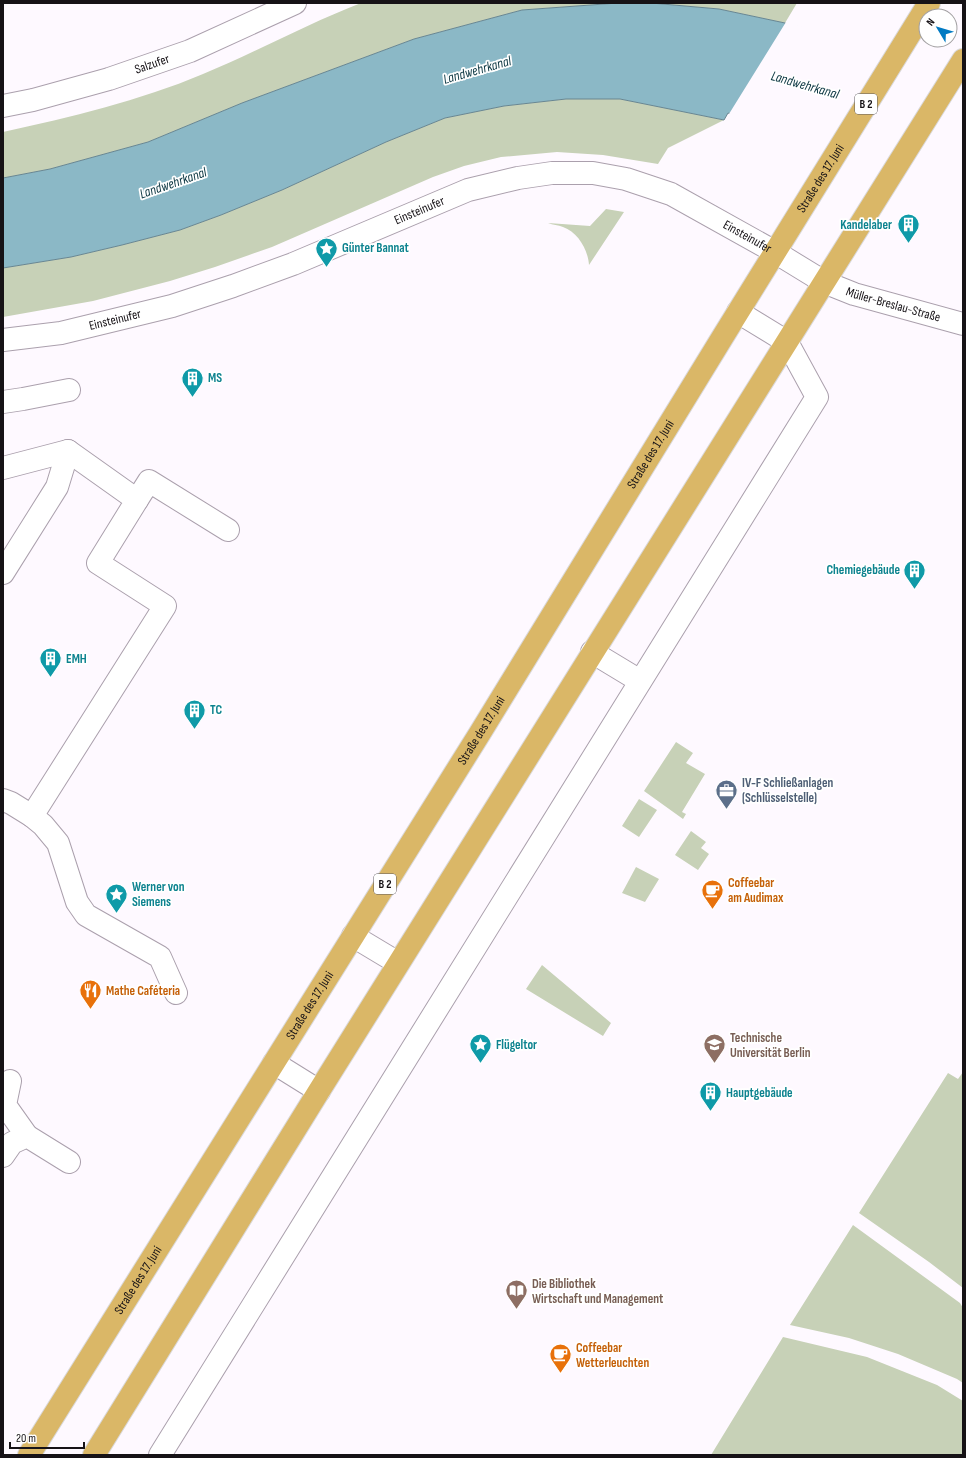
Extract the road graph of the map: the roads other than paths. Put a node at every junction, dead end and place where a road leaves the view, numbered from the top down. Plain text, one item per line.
1 (295, 3) edge
2 (929, 3) edge
3 (963, 60) edge
4 (3, 106) edge
5 (775, 252) junction
6 (824, 282) junction
7 (738, 312) junction
8 (963, 324) edge
9 (3, 340) edge
10 (787, 342) junction
11 (69, 390) dead end
12 (3, 402) edge
13 (68, 452) junction
14 (3, 468) edge
15 (137, 500) junction
16 (228, 530) dead end
17 (3, 573) edge
18 (592, 652) junction
19 (640, 681) junction
20 (3, 800) edge
21 (32, 816) junction
22 (353, 936) junction
23 (398, 963) junction
24 (176, 993) dead end
25 (274, 1063) junction
26 (10, 1081) dead end
27 (318, 1091) junction
28 (27, 1136) junction
29 (3, 1156) edge
30 (69, 1162) dead end
31 (29, 1455) edge
32 (94, 1455) edge
33 (160, 1455) edge

1 - 4 street, Salzufer
2 - 5 main road, Straße des 17. Juni / B 2
3 - 6 main road
5 - 6 street, Einsteinufer
5 - 7 main road, Straße des 17. Juni / B 2
5 - 9 street, Einsteinufer
6 - 8 street, Müller-Breslau-Straße
6 - 10 main road
7 - 10 street
7 - 22 main road, Straße des 17. Juni / B 2
10 - 18 main road
10 - 19 street
11 - 12 street
13 - 14 street
13 - 15 street
13 - 17 street
15 - 16 street
15 - 21 street
18 - 19 street
18 - 23 main road
19 - 33 street
20 - 21 street
21 - 24 street
22 - 23 street
22 - 25 main road, Straße des 17. Juni / B 2
23 - 27 main road
25 - 27 street
25 - 31 main road, Straße des 17. Juni / B 2
26 - 28 street
27 - 32 main road
28 - 29 street
28 - 30 street

